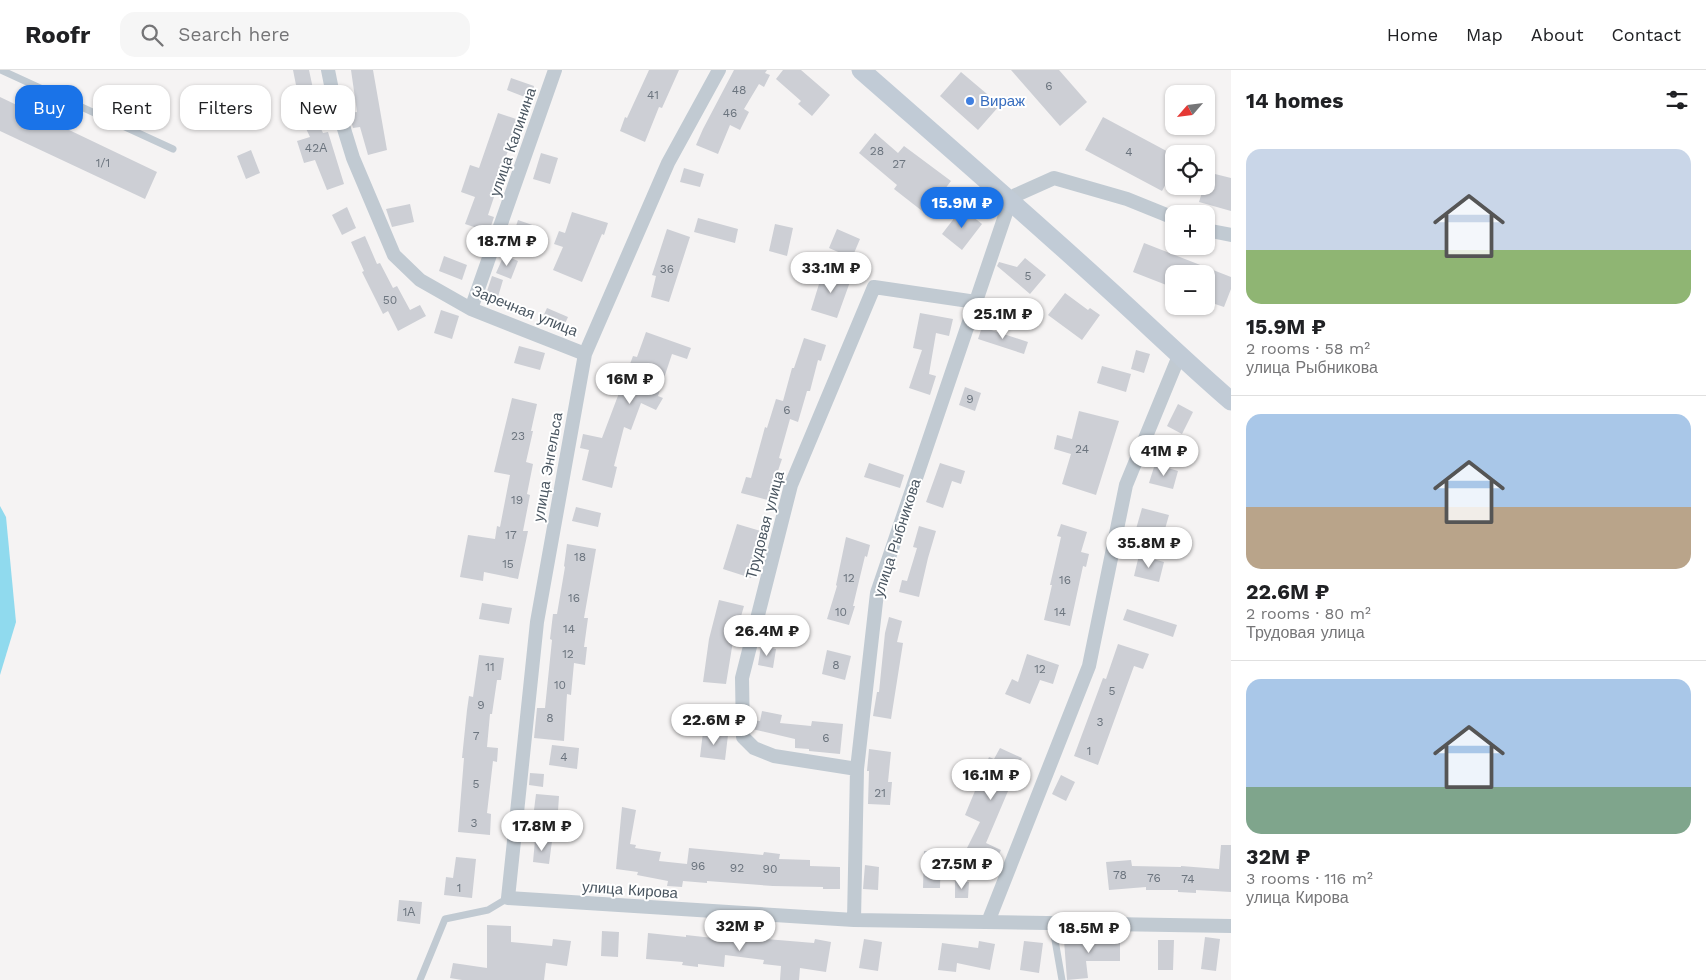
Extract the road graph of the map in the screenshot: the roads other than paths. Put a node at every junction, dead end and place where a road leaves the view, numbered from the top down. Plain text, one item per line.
1 (1, 70) edge
2 (328, 70) edge
3 (555, 70) edge
4 (719, 70) edge
5 (861, 70) edge
6 (173, 149) dead end
7 (1010, 201) junction
8 (1165, 214) edge
9 (1215, 232) edge
10 (1231, 235) edge
11 (976, 302) junction
12 (471, 309) junction
13 (585, 354) junction
14 (1179, 356) junction
15 (1231, 401) edge
16 (857, 769) junction
17 (508, 898) junction
18 (854, 920) junction
19 (988, 922) junction
20 (1052, 923) junction
21 (1231, 926) edge
22 (420, 980) edge
23 (1062, 980) edge

1 - 6 lane
2 - 12 street, Заречная улица
3 - 12 street, улица Калинина
4 - 13 street, улица Энгельса
5 - 7 street
7 - 8 street
7 - 11 street, улица Рыбникова
7 - 14 street
9 - 10 street
11 - 16 street, улица Рыбникова
11 - 16 street, Трудовая улица
12 - 13 street, Заречная улица
13 - 17 street, улица Энгельса
14 - 15 street
14 - 19 street
16 - 18 street, улица Рыбникова
17 - 18 street, улица Кирова
17 - 22 lane
18 - 19 street, улица Кирова
19 - 20 street, улица Кирова
20 - 21 street, улица Кирова
20 - 23 lane

